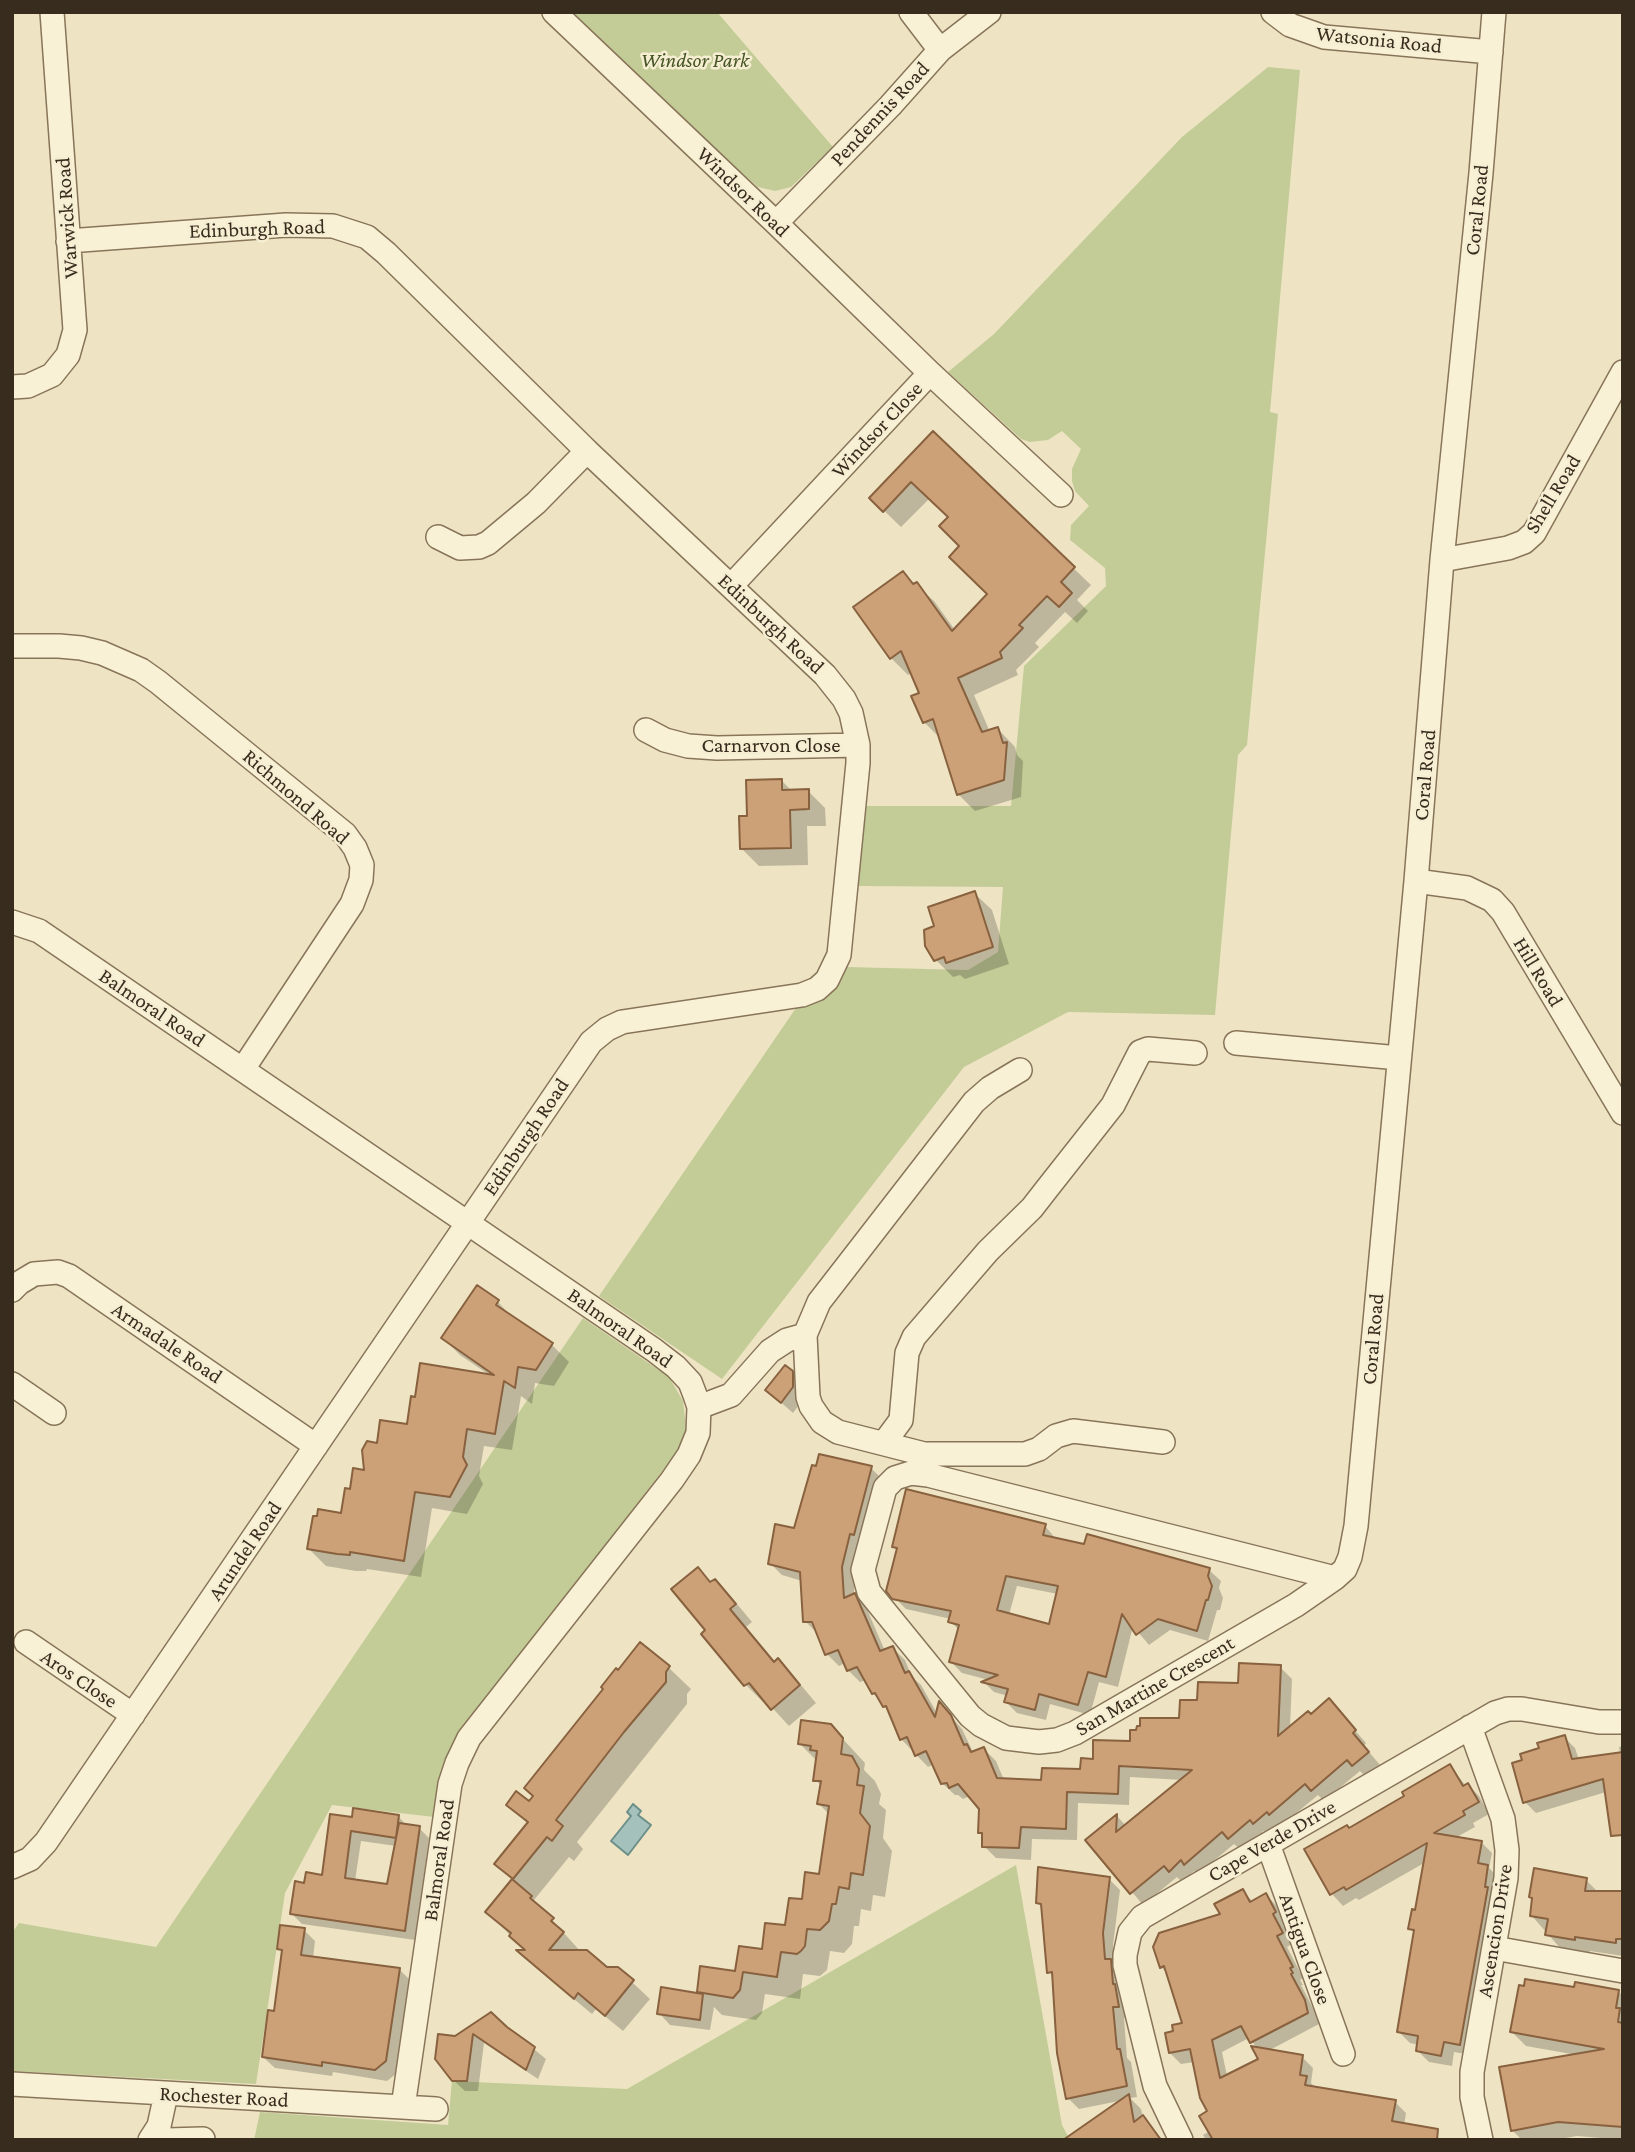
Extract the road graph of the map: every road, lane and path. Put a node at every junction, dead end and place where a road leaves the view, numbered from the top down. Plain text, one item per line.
1 (52, 12) edge
2 (554, 12) edge
3 (911, 12) edge
4 (989, 12) edge
5 (1273, 12) edge
6 (1494, 12) edge
7 (940, 50) junction
8 (1490, 52) junction
9 (776, 223) junction
10 (68, 241) junction
11 (1623, 372) edge
12 (930, 373) junction
13 (12, 387) edge
14 (587, 451) junction
15 (1061, 495) dead end
16 (438, 537) dead end
17 (1442, 560) junction
18 (731, 586) junction
19 (12, 646) edge
20 (646, 730) dead end
21 (858, 745) junction
22 (1416, 881) junction
23 (12, 922) edge
24 (1236, 1043) dead end
25 (1195, 1053) dead end
26 (1399, 1058) junction
27 (243, 1069) junction
28 (1020, 1070) dead end
29 (1623, 1114) edge
30 (467, 1224) junction
31 (12, 1290) edge
32 (805, 1335) junction
33 (12, 1384) edge
34 (699, 1407) junction
35 (54, 1413) dead end
36 (1163, 1442) dead end
37 (884, 1443) junction
38 (316, 1446) junction
39 (1355, 1537) joint
40 (1335, 1578) junction
41 (26, 1642) dead end
42 (133, 1715) junction
43 (1623, 1723) edge
44 (1470, 1727) junction
45 (1268, 1844) junction
46 (12, 1867) edge
47 (1494, 1948) junction
48 (1623, 1971) edge
49 (1343, 2054) dead end
50 (12, 2084) edge
51 (166, 2094) junction
52 (403, 2106) junction
53 (436, 2109) dead end
54 (203, 2139) edge
55 (150, 2140) edge
56 (167, 2140) edge
57 (1181, 2140) edge
58 (1481, 2140) edge

1 - 10 street, Warwick Road
2 - 9 street, Windsor Road
3 - 7 street
4 - 7 street, Pendennis Road
5 - 8 street, Watsonia Road
6 - 8 street, Coral Road
7 - 9 street, Pendennis Road
8 - 17 street, Coral Road
9 - 12 street, Windsor Road
10 - 13 street, Warwick Road
10 - 14 street, Edinburgh Road
11 - 17 street, Shell Road
12 - 15 street, Windsor Close
12 - 18 street, Windsor Close
14 - 16 street
14 - 18 street, Edinburgh Road
17 - 22 street, Coral Road
18 - 21 street, Edinburgh Road
19 - 27 street, Richmond Road
20 - 21 street, Carnarvon Close
21 - 30 street, Edinburgh Road
22 - 26 street, Coral Road
22 - 29 street, Hill Road
23 - 27 street, Balmoral Road
24 - 26 street
25 - 37 street
26 - 39 street, Coral Road
27 - 30 street, Balmoral Road
28 - 32 street
30 - 34 street, Balmoral Road
30 - 38 street, Arundel Road
31 - 38 street, Armadale Road
32 - 34 street
32 - 37 street
33 - 35 street
34 - 52 street, Balmoral Road
36 - 37 street
38 - 42 street, Arundel Road
39 - 40 street, San Martine Crescent
40 - 40 street, San Martine Crescent
41 - 42 street, Aros Close
42 - 46 street, Arundel Road
43 - 44 street, Cape Verde Drive
44 - 45 street, Cape Verde Drive
44 - 47 street, Ascencion Drive
45 - 49 street, Antigua Close
45 - 57 street, Cape Verde Drive
47 - 48 street
47 - 58 street, Ascencion Drive
50 - 51 street, Rochester Road
51 - 52 street, Rochester Road
51 - 55 street
52 - 53 street, Rochester Road
54 - 56 street

